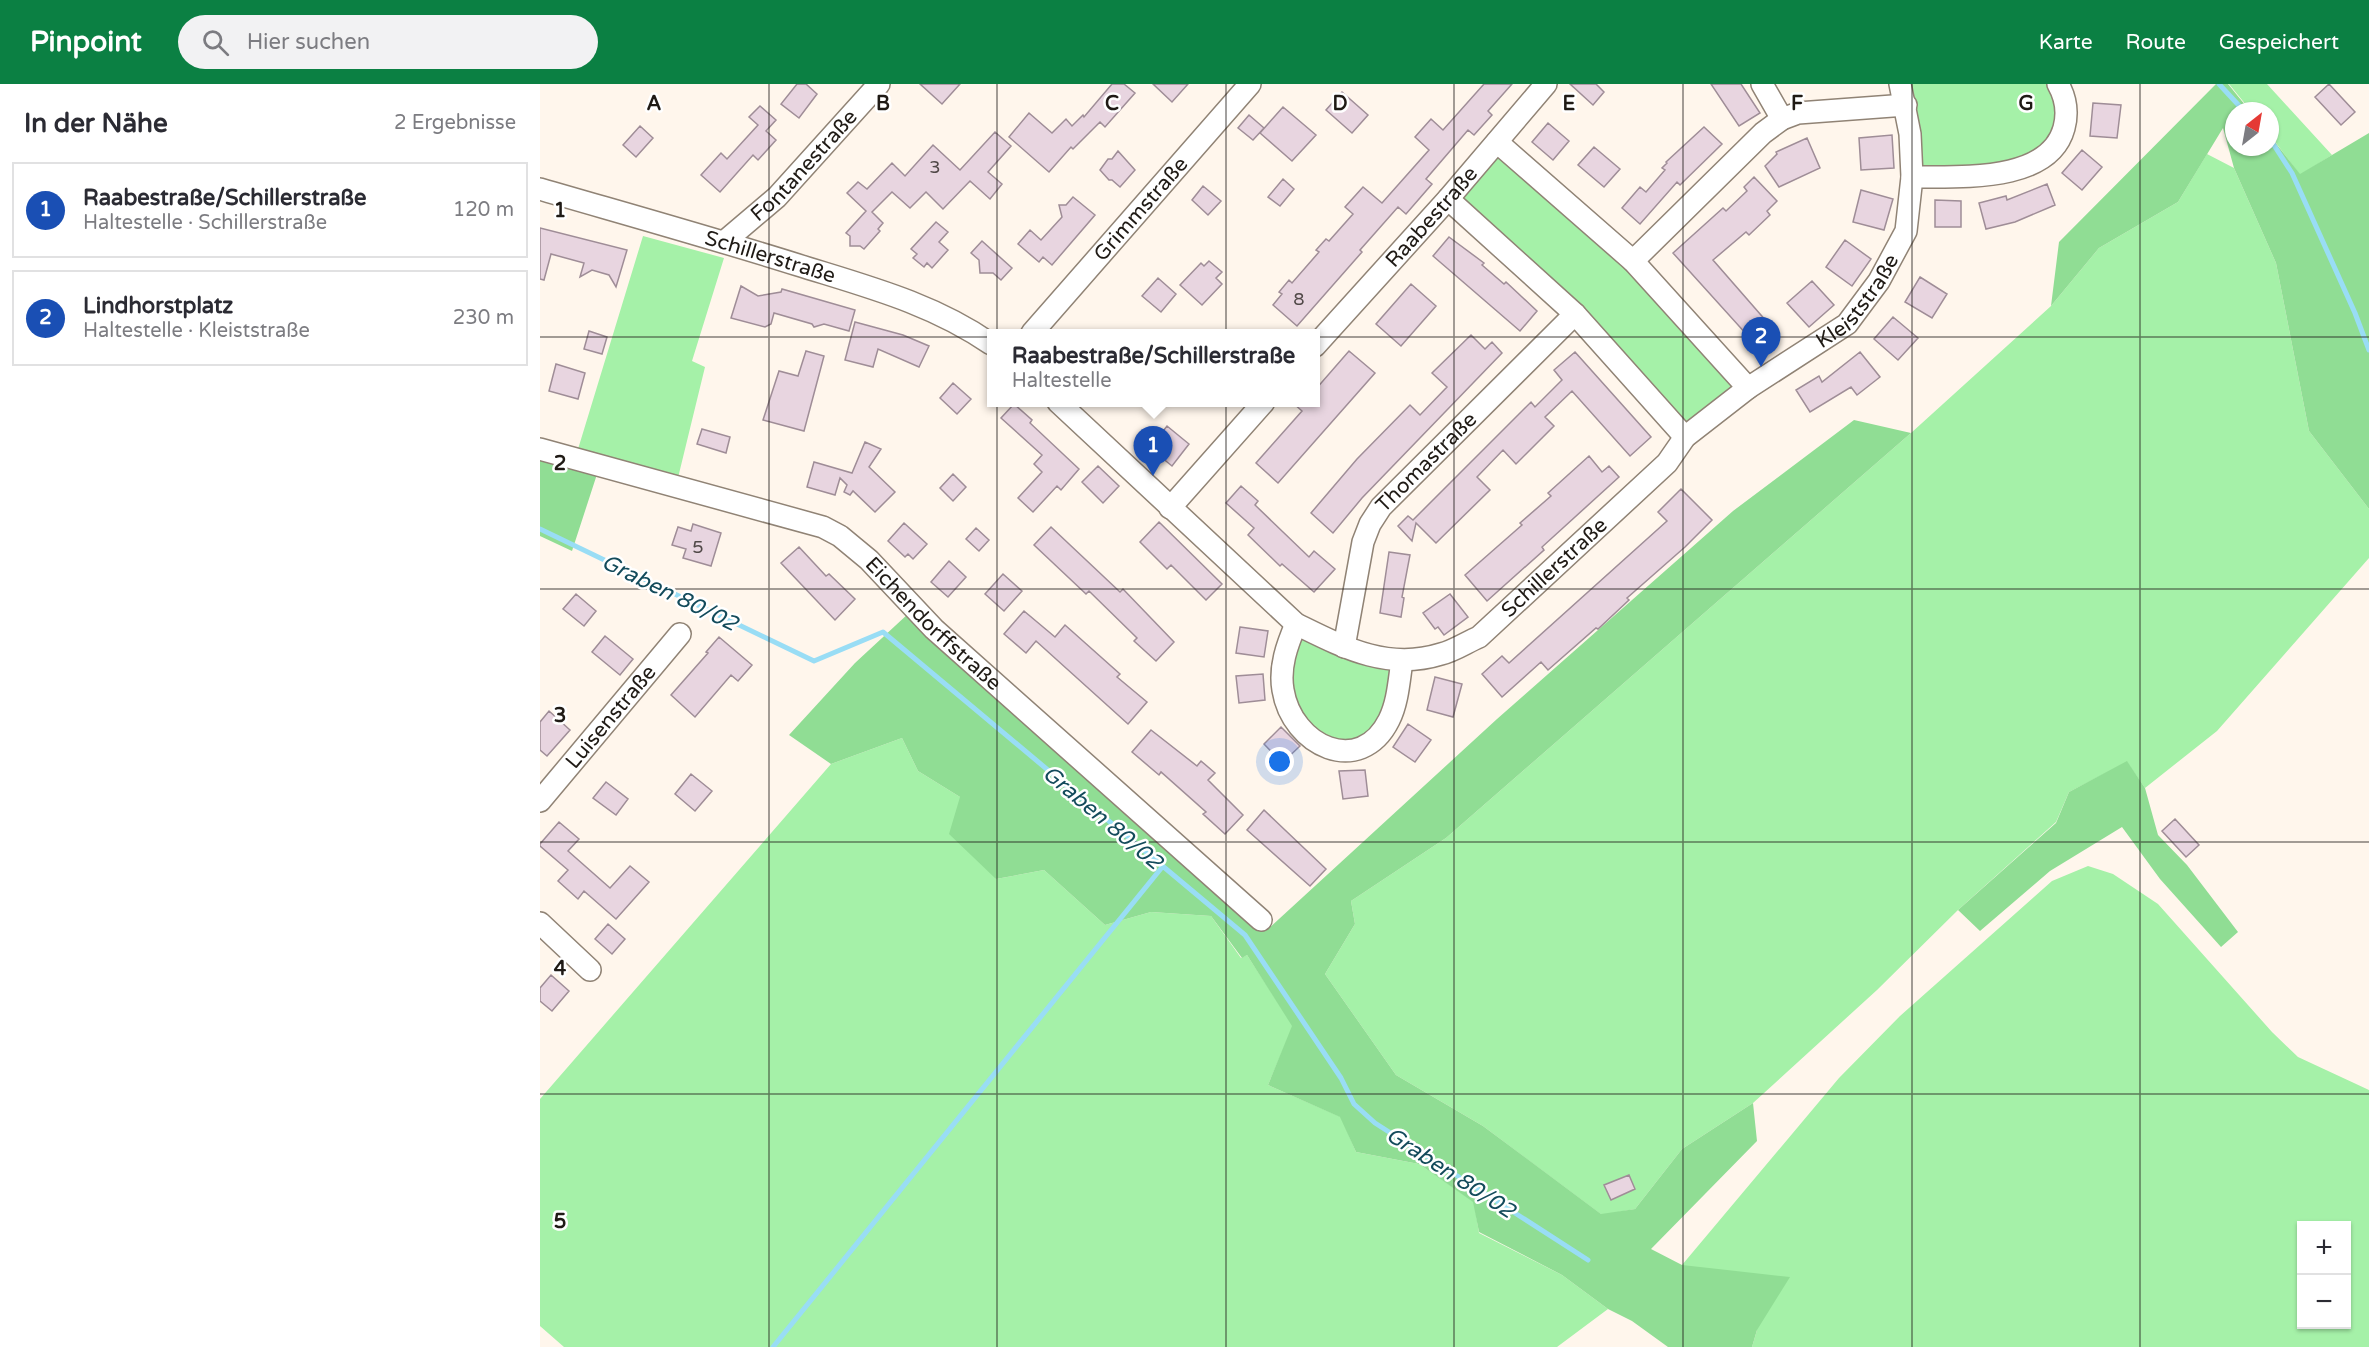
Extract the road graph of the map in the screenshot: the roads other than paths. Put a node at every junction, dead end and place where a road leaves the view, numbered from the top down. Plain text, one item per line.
1 (879, 84) edge
2 (1250, 84) edge
3 (1546, 84) edge
4 (1762, 84) edge
5 (1900, 84) edge
6 (2058, 84) edge
7 (1906, 105) junction
8 (1782, 118) junction
9 (1497, 142) junction
10 (1912, 177) junction
11 (540, 189) edge
12 (1448, 199) junction
13 (724, 242) junction
14 (1633, 261) junction
15 (1575, 314) junction
16 (1036, 329) edge
17 (1320, 340) edge
18 (987, 342) edge
19 (1748, 388) junction
20 (1063, 407) edge
21 (1260, 407) edge
22 (1685, 437) junction
23 (540, 448) edge
24 (1170, 508) junction
25 (1296, 624) junction
26 (680, 634) dead end
27 (1344, 647) junction
28 (1402, 662) junction
29 (540, 801) edge
30 (1261, 920) dead end
31 (540, 923) edge
32 (590, 970) dead end

1 - 13 street, Fontanestraße
2 - 16 street, Grimmstraße
3 - 9 street, Raabestraße
4 - 8 street
5 - 7 street, Kleiststraße
6 - 10 street
7 - 8 street
7 - 10 street, Kleiststraße
8 - 14 street
9 - 12 street, Raabestraße
9 - 14 street
10 - 19 street, Kleiststraße
11 - 13 street, Schillerstraße
12 - 15 street
12 - 17 street, Raabestraße
13 - 18 street, Schillerstraße
14 - 19 street
15 - 22 street
15 - 27 street, Thomastraße
19 - 22 street, Kleiststraße
20 - 24 street, Schillerstraße
21 - 24 street
22 - 28 street, Schillerstraße
23 - 30 street, Eichendorffstraße
24 - 25 street, Schillerstraße
25 - 27 street, Schillerstraße
25 - 28 street
26 - 29 street, Luisenstraße
27 - 28 street, Schillerstraße
31 - 32 street

